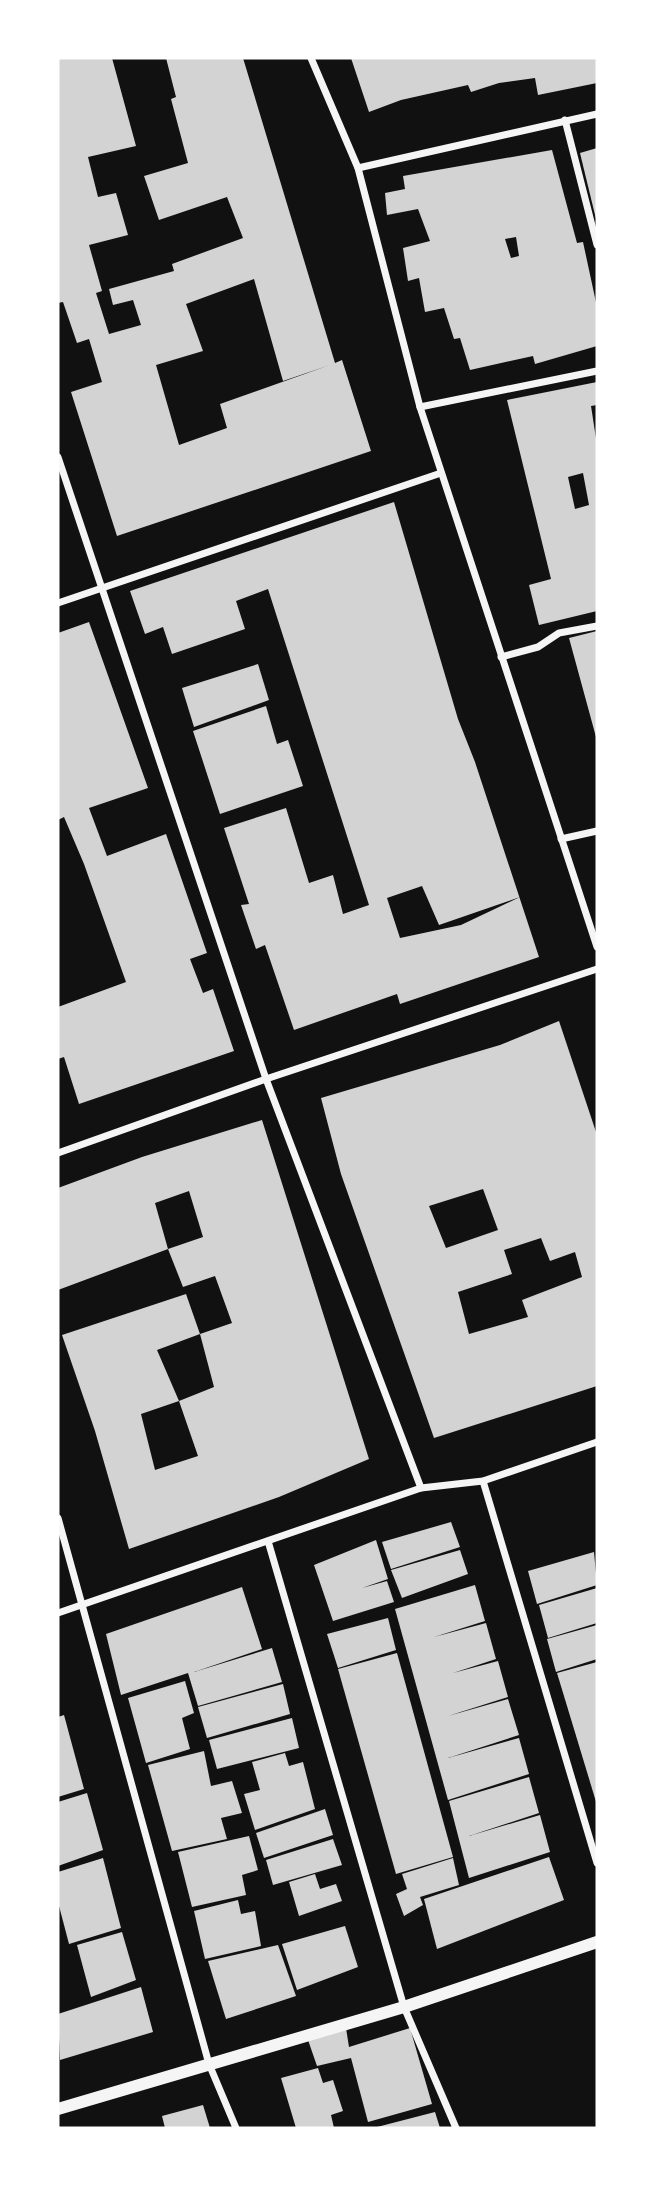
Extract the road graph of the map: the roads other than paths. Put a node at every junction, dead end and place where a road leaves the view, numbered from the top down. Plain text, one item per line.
1 (311, 58) edge
2 (597, 114) edge
3 (565, 120) junction
4 (358, 168) junction
5 (597, 245) edge
6 (597, 371) edge
7 (420, 408) junction
8 (58, 457) edge
9 (442, 473) junction
10 (101, 588) junction
11 (58, 603) edge
12 (597, 626) edge
13 (501, 657) junction
14 (597, 831) edge
15 (561, 839) junction
16 (597, 947) edge
17 (597, 969) edge
18 (266, 1079) junction
19 (58, 1153) edge
20 (597, 1442) edge
21 (483, 1481) junction
22 (421, 1488) junction
23 (58, 1518) edge
24 (268, 1541) junction
25 (82, 1606) junction
26 (58, 1613) edge
27 (597, 1863) edge
28 (597, 1942) edge
29 (404, 2007) junction
30 (209, 2064) junction
31 (58, 2109) edge
32 (236, 2128) edge
33 (456, 2128) edge

1 - 4 street
2 - 3 street
3 - 4 street
3 - 5 street
4 - 7 street
6 - 7 street
7 - 9 street
8 - 10 street
9 - 10 street
9 - 13 street
10 - 11 street
10 - 18 street
12 - 13 street
13 - 15 street
14 - 15 street
15 - 16 street
17 - 18 street
18 - 19 street
18 - 22 street
20 - 21 street
21 - 22 street
21 - 27 street
22 - 24 street
23 - 25 street
24 - 25 street
24 - 29 street
25 - 26 street
25 - 30 street
28 - 29 street
29 - 30 street
29 - 33 street
30 - 31 street
30 - 32 street

